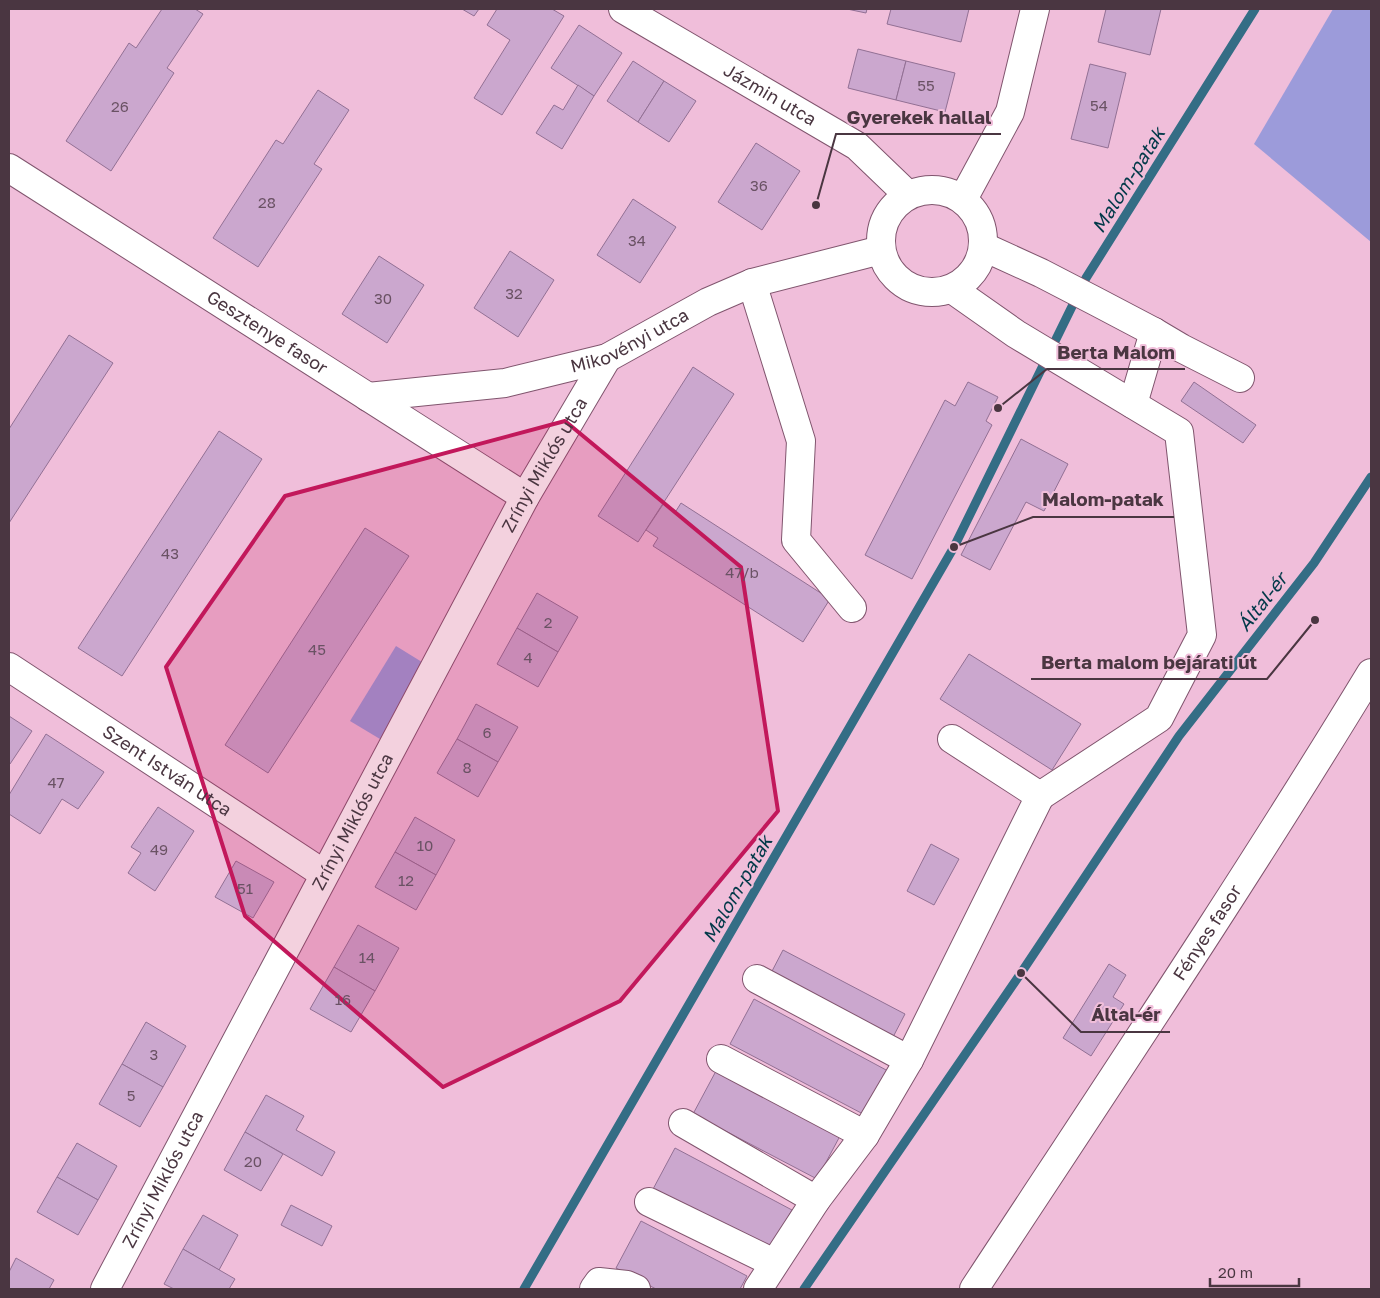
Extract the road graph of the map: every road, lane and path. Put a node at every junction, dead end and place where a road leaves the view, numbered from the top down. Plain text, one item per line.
1 (623, 9) edge
2 (1035, 9) edge
3 (9, 168) edge
4 (907, 194) junction
5 (963, 199) junction
6 (984, 247) junction
7 (881, 250) junction
8 (752, 283) junction
9 (952, 288) junction
10 (1154, 332) junction
11 (607, 358) junction
12 (1240, 378) dead end
13 (368, 397) junction
14 (1133, 404) junction
15 (525, 497) junction
16 (852, 608) dead end
17 (9, 667) edge
18 (1371, 674) edge
19 (952, 739) dead end
20 (1040, 796) junction
21 (324, 874) junction
22 (758, 979) dead end
23 (721, 1059) dead end
24 (909, 1060) junction
25 (683, 1123) dead end
26 (865, 1135) junction
27 (816, 1200) junction
28 (649, 1202) dead end
29 (774, 1263) junction
30 (105, 1289) edge
31 (594, 1289) edge
32 (636, 1289) edge
33 (758, 1289) edge
34 (974, 1289) edge

1 - 4 street, Jázmin utca
2 - 5 street
3 - 13 street, Gesztenye fasor
4 - 5 street
4 - 7 street
5 - 6 street
6 - 9 street
6 - 10 street
7 - 8 street, Mikovényi utca
7 - 9 street
8 - 11 street, Mikovényi utca
8 - 16 street
9 - 14 street
10 - 12 street
10 - 14 street
11 - 13 street, Mikovényi utca
11 - 15 street, Zrínyi Miklós utca
13 - 15 street, Gesztenye fasor
14 - 20 street
15 - 21 street, Zrínyi Miklós utca
17 - 21 street, Szent István utca
18 - 34 street, Fényes fasor
19 - 20 street
20 - 24 street
21 - 30 street, Zrínyi Miklós utca
22 - 24 street
23 - 26 street
24 - 26 street
25 - 27 street
26 - 27 street
27 - 29 street
28 - 29 street
29 - 33 street
31 - 32 street

